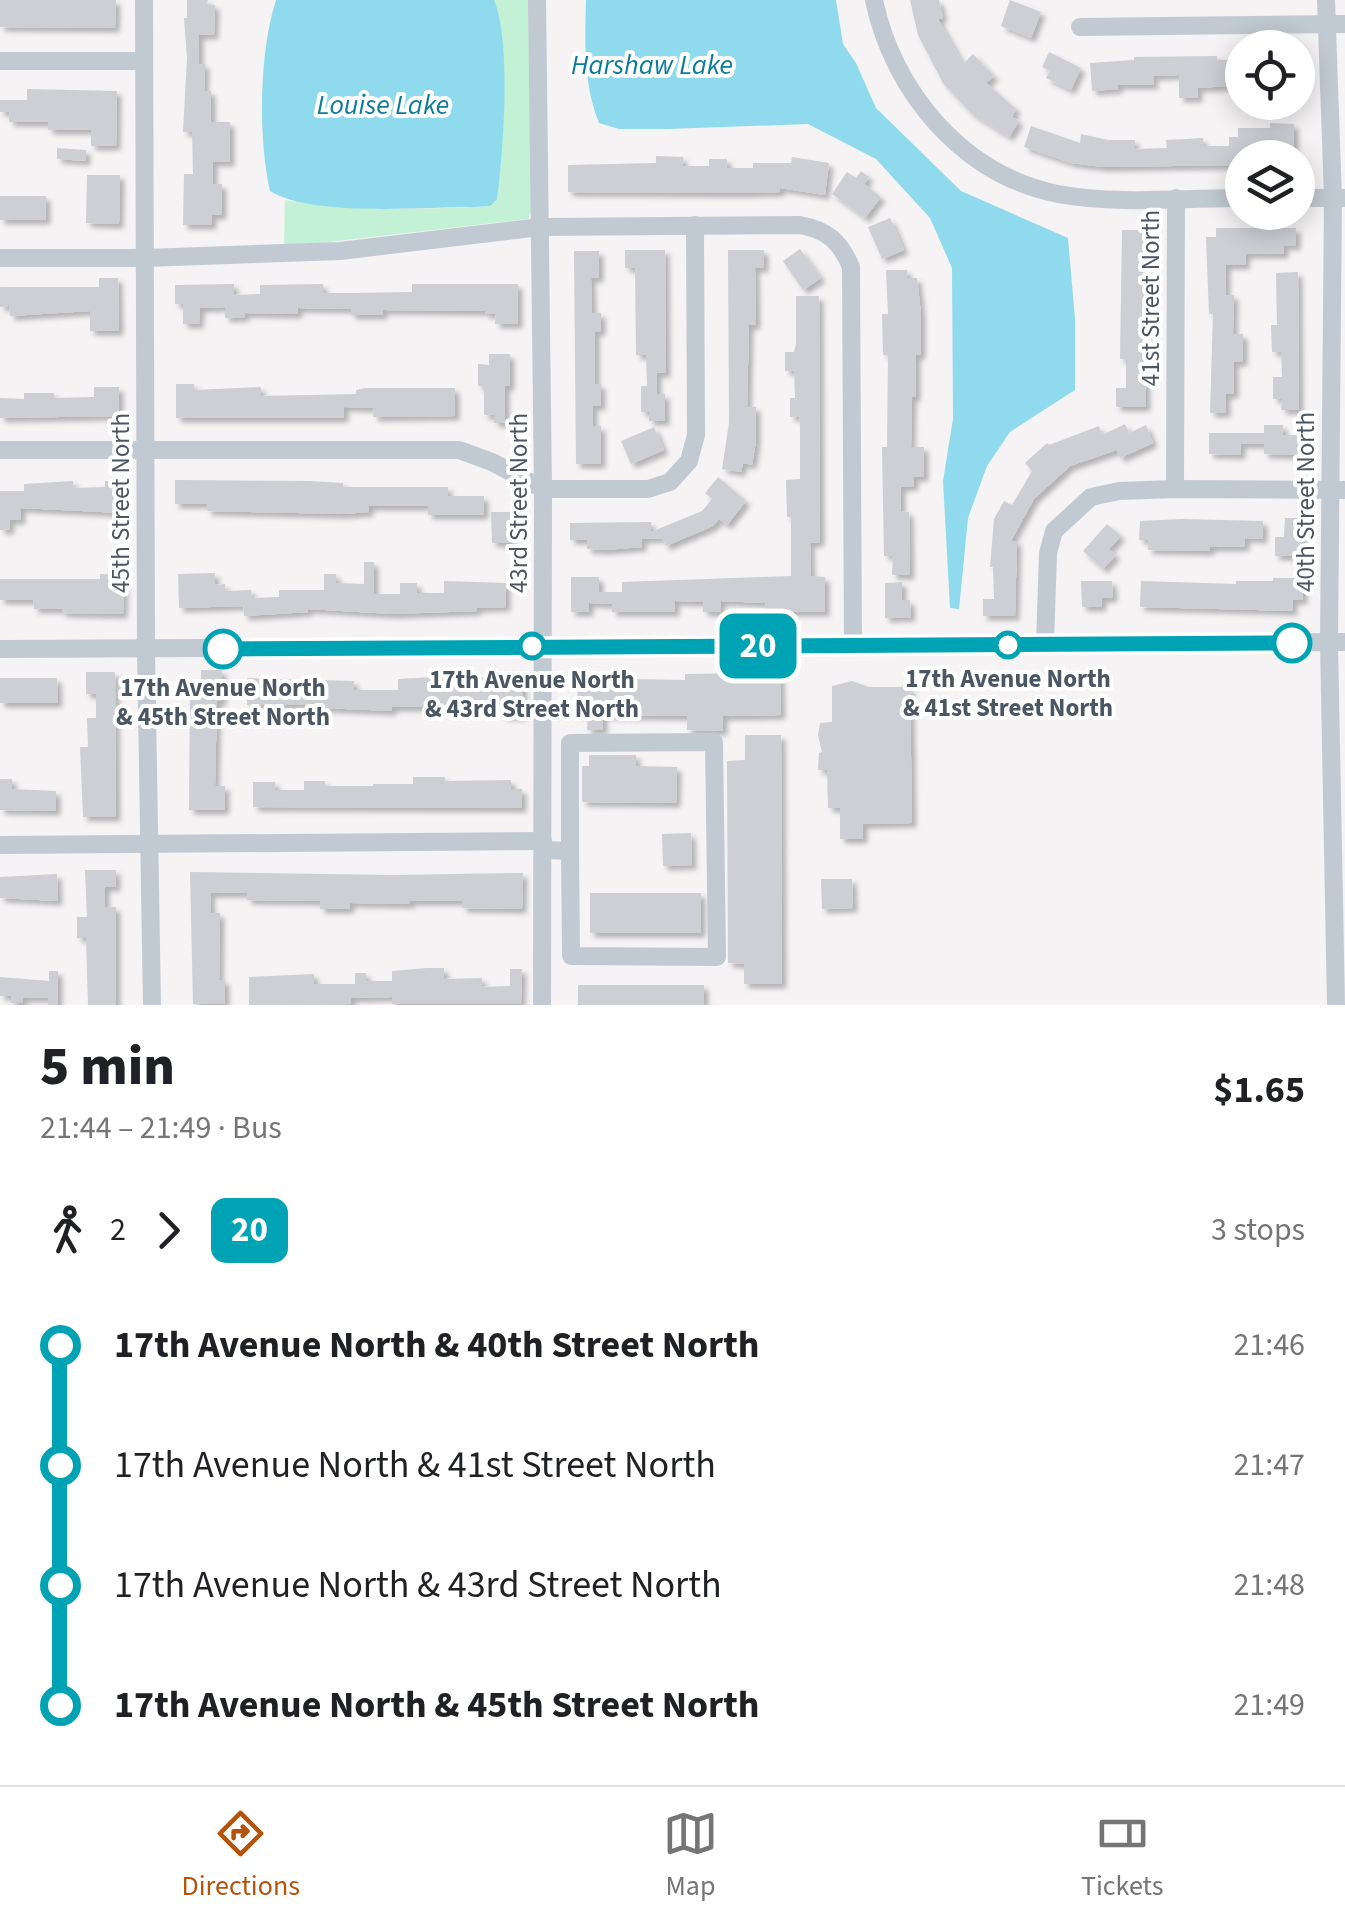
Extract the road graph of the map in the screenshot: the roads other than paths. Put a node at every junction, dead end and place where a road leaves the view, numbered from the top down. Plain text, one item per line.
1 (144, 0) edge
2 (538, 0) edge
3 (874, 0) edge
4 (1326, 0) edge
5 (1336, 24) edge
6 (1080, 27) dead end
7 (144, 61) junction
8 (0, 62) edge
9 (1176, 198) junction
10 (1225, 198) edge
11 (1339, 198) edge
12 (695, 225) junction
13 (540, 227) junction
14 (0, 258) edge
15 (146, 258) junction
16 (0, 450) edge
17 (144, 451) junction
18 (1175, 488) junction
19 (543, 490) junction
20 (1338, 490) edge
21 (1337, 642) edge
22 (1045, 645) junction
23 (543, 646) junction
24 (852, 647) junction
25 (0, 648) edge
26 (146, 650) junction
27 (1340, 840) edge
28 (0, 846) edge
29 (149, 846) junction
30 (544, 846) junction
31 (570, 851) junction
32 (152, 1005) edge
33 (542, 1005) edge
34 (1336, 1005) edge

1 - 7 street, 45th Street North
2 - 13 street, 43rd Street North
3 - 9 street, 41st Street North
4 - 5 street, 40th Street North
5 - 6 street
5 - 11 street, 40th Street North
7 - 8 street
7 - 15 street, 45th Street North
9 - 10 street
9 - 18 street, 41st Street North
11 - 20 street, 40th Street North
12 - 13 street
12 - 19 street
12 - 24 street
13 - 15 street
13 - 19 street, 43rd Street North
14 - 15 street
15 - 17 street, 45th Street North
16 - 17 street
17 - 19 street
17 - 26 street, 45th Street North
18 - 20 street
18 - 22 street
19 - 23 street, 43rd Street North
20 - 21 street, 40th Street North
21 - 22 street
21 - 27 street, 40th Street North
22 - 24 street
23 - 24 street
23 - 26 street
23 - 30 street, 43rd Street North
25 - 26 street
26 - 29 street, 45th Street North
27 - 34 street, 40th Street North
28 - 29 street
29 - 30 street
29 - 32 street, 45th Street North
30 - 31 street
30 - 33 street, 43rd Street North
31 - 31 street

